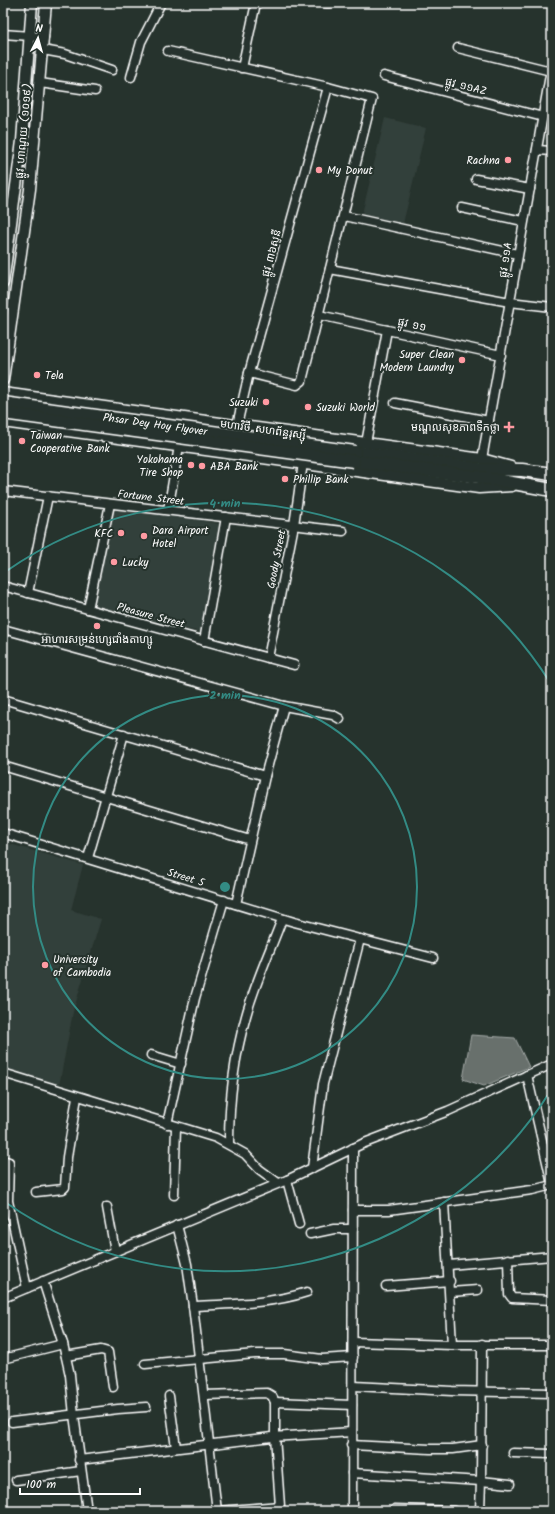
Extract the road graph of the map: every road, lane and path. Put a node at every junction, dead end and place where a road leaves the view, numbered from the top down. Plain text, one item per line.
1 (32, 3) edge
2 (46, 3) edge
3 (162, 3) edge
4 (256, 3) edge
5 (326, 3) edge
6 (330, 3) edge
7 (3, 34) edge
8 (30, 35) junction
9 (44, 37) junction
10 (458, 48) dead end
11 (43, 50) junction
12 (168, 51) dead end
13 (551, 67) edge
14 (242, 68) junction
15 (112, 70) dead end
16 (384, 76) dead end
17 (131, 77) dead end
18 (40, 83) junction
19 (328, 87) junction
20 (95, 91) dead end
21 (543, 117) junction
22 (537, 150) junction
23 (552, 151) edge
24 (476, 179) dead end
25 (530, 189) junction
26 (462, 208) dead end
27 (344, 216) junction
28 (523, 221) junction
29 (517, 254) junction
30 (330, 269) junction
31 (3, 283) edge
32 (510, 302) junction
33 (552, 307) edge
34 (319, 315) junction
35 (387, 330) junction
36 (500, 355) junction
37 (249, 373) junction
38 (3, 380) edge
39 (3, 393) edge
40 (3, 403) edge
41 (395, 403) dead end
42 (3, 413) edge
43 (172, 416) junction
44 (489, 421) junction
45 (3, 422) edge
46 (237, 425) junction
47 (366, 443) junction
48 (167, 445) junction
49 (179, 446) junction
50 (354, 456) junction
51 (482, 459) junction
52 (303, 464) junction
53 (522, 470) junction
54 (552, 474) edge
55 (522, 486) junction
56 (552, 490) edge
57 (3, 491) edge
58 (48, 496) junction
59 (110, 504) junction
60 (168, 510) junction
61 (226, 517) junction
62 (294, 525) junction
63 (343, 531) dead end
64 (3, 586) edge
65 (28, 593) junction
66 (88, 609) junction
67 (3, 629) edge
68 (204, 641) junction
69 (268, 658) junction
70 (294, 665) dead end
71 (3, 699) edge
72 (284, 706) junction
73 (340, 719) dead end
74 (124, 734) junction
75 (3, 766) edge
76 (265, 776) junction
77 (106, 796) junction
78 (3, 833) edge
79 (250, 840) junction
80 (88, 858) junction
81 (224, 900) junction
82 (236, 904) junction
83 (282, 919) junction
84 (360, 939) junction
85 (433, 958) dead end
86 (151, 1056) dead end
87 (180, 1064) junction
88 (552, 1064) edge
89 (3, 1073) edge
90 (527, 1075) junction
91 (77, 1097) junction
92 (167, 1124) junction
93 (176, 1127) junction
94 (229, 1143) junction
95 (354, 1148) junction
96 (3, 1160) edge
97 (312, 1168) junction
98 (287, 1180) junction
99 (278, 1184) junction
100 (552, 1185) edge
101 (36, 1192) dead end
102 (174, 1195) dead end
103 (444, 1202) junction
104 (107, 1207) dead end
105 (353, 1210) junction
106 (299, 1224) dead end
107 (177, 1225) junction
108 (353, 1229) junction
109 (310, 1234) dead end
110 (115, 1251) junction
111 (552, 1256) edge
112 (508, 1259) junction
113 (449, 1265) junction
114 (43, 1281) junction
115 (450, 1281) junction
116 (386, 1286) dead end
117 (27, 1288) junction
118 (478, 1290) dead end
119 (307, 1292) dead end
120 (450, 1292) junction
121 (3, 1298) edge
122 (552, 1300) edge
123 (193, 1306) junction
124 (353, 1342) junction
125 (63, 1344) junction
126 (482, 1344) junction
127 (452, 1345) junction
128 (552, 1345) edge
129 (66, 1356) junction
130 (353, 1357) junction
131 (198, 1358) junction
132 (3, 1359) edge
133 (145, 1364) dead end
134 (354, 1386) junction
135 (114, 1387) dead end
136 (482, 1392) junction
137 (552, 1393) edge
138 (204, 1395) junction
139 (169, 1396) dead end
140 (275, 1402) junction
141 (352, 1405) junction
142 (146, 1407) dead end
143 (74, 1415) junction
144 (12, 1422) dead end
145 (352, 1432) junction
146 (275, 1436) junction
147 (210, 1444) junction
148 (351, 1445) junction
149 (482, 1445) junction
150 (176, 1448) junction
151 (513, 1453) dead end
152 (552, 1454) edge
153 (79, 1460) junction
154 (81, 1471) junction
155 (352, 1473) junction
156 (16, 1480) dead end
157 (481, 1481) junction
158 (510, 1484) dead end
159 (395, 1509) dead end
160 (87, 1511) edge
161 (217, 1511) edge
162 (352, 1511) edge
163 (454, 1511) edge
164 (480, 1511) edge

1 - 8 main road, ផ្លូវ ហាណូយ (១០១៩)
2 - 9 main road, ផ្លូវ ហាណូយ (១០១៩)
3 - 17 street
4 - 14 street
5 - 6 street
7 - 8 street
8 - 9 street
8 - 31 main road, ផ្លូវ ហាណូយ (១០១៩)
9 - 11 main road, ផ្លូវ ហាណូយ (១០១៩)
10 - 13 street
11 - 15 street
11 - 18 main road, ផ្លូវ ហាណូយ (១០១៩)
12 - 14 street
13 - 21 street, ផ្លូវ ១១A
14 - 19 street
16 - 21 street, ផ្លូវ ១១AZ
18 - 20 street
18 - 38 main road, ផ្លូវ ហាណូយ (១០១៩)
19 - 27 street
19 - 37 street, ផ្លូវ ៣៦សូនី
21 - 22 street, ផ្លូវ ១១A
22 - 23 street
22 - 25 street, ផ្លូវ ១១A
24 - 25 street
25 - 28 street, ផ្លូវ ១១A
26 - 28 street
27 - 29 street
27 - 30 street
28 - 29 street, ផ្លូវ ១១A
29 - 32 street, ផ្លូវ ១១A
30 - 32 street
30 - 34 street
32 - 33 street
32 - 36 street, ផ្លូវ ១១A
34 - 35 street, ផ្លូវ ១១
34 - 37 street
35 - 36 street, ផ្លូវ ១១
35 - 47 street
36 - 44 street, ផ្លូវ ១១A
37 - 46 street, ផ្លូវ ៣៦សូនី
39 - 43 main road, មហាវិថី សហព័ន្ធរុស្ស៊ី
40 - 50 highway, Phsar Dey Hoy Flyover, bridge
41 - 44 street
42 - 50 highway, Phsar Dey Hoy Flyover, bridge
43 - 46 main road, មហាវិថី សហព័ន្ធរុស្ស៊ី
43 - 48 main road
44 - 51 street, ផ្លូវ ១១A
45 - 48 main road
46 - 47 main road, មហាវិថី សហព័ន្ធរុស្ស៊ី
47 - 51 main road, មហាវិថី សហព័ន្ធរុស្ស៊ី
48 - 49 main road
49 - 52 main road
49 - 60 street
50 - 53 highway, មហាវិថី សហព័ន្ធរុស្ស៊ី
50 - 55 highway
51 - 53 main road, មហាវិថី សហព័ន្ធរុស្ស៊ី
52 - 55 main road
52 - 62 street, Goody Street
53 - 54 highway, មហាវិថី សហព័ន្ធរុស្ស៊ី
55 - 56 highway
57 - 58 street, Fortune Street
58 - 59 street, Fortune Street
58 - 65 street
59 - 60 street, Fortune Street
59 - 66 street
60 - 61 street, Fortune Street
61 - 62 street, Fortune Street
61 - 68 street
62 - 63 street, Fortune Street
62 - 69 street, Goody Street
64 - 65 street, Pleasure Street
65 - 66 street, Pleasure Street
66 - 68 street, Pleasure Street
67 - 72 street
68 - 69 street, Pleasure Street
69 - 70 street, Pleasure Street
71 - 74 street
72 - 73 street
72 - 76 street
74 - 76 street
74 - 77 street
75 - 77 street
76 - 79 street
77 - 79 street
77 - 80 street
78 - 80 street, Street 5
79 - 82 street
80 - 81 street, Street 5
81 - 82 street, Street 5
81 - 87 street
82 - 83 street, Street 5
83 - 84 street, Street 5
83 - 94 street
84 - 85 street, Street 5
84 - 97 street
86 - 87 street
87 - 92 street
88 - 90 street
89 - 91 street
90 - 95 street
90 - 100 street
91 - 92 street
91 - 101 street
92 - 93 street
93 - 94 street
93 - 102 street
94 - 99 street
95 - 97 street
95 - 105 street
96 - 117 street
97 - 98 street
98 - 99 street
98 - 106 street
99 - 107 street
100 - 103 street
103 - 105 street
103 - 113 street
104 - 110 street
105 - 108 street
107 - 110 street
107 - 123 street
108 - 109 street
108 - 124 street
110 - 114 street
111 - 112 street
112 - 113 street
112 - 122 street
113 - 115 street
114 - 117 street
114 - 125 street
115 - 116 street
115 - 120 street
117 - 121 street
118 - 120 street
119 - 123 street
120 - 127 street
123 - 131 street
124 - 127 street
124 - 130 street
125 - 129 street
125 - 132 street
126 - 127 street
126 - 128 street
126 - 136 street
129 - 135 street
129 - 143 street
130 - 131 street
130 - 134 street
131 - 133 street
131 - 138 street
134 - 136 street
134 - 141 street
136 - 137 street
136 - 149 street
138 - 140 street
138 - 147 street
139 - 150 street
140 - 141 street
140 - 146 street
141 - 145 street
142 - 143 street
143 - 144 street
143 - 153 street
145 - 146 street
145 - 148 street
146 - 147 street
146 - 161 street
147 - 150 street
147 - 161 street
148 - 149 street
148 - 155 street
149 - 157 street
150 - 153 street
151 - 152 street
153 - 154 street
154 - 156 street
154 - 160 street
155 - 157 street
155 - 162 street
157 - 158 street
157 - 164 street
159 - 163 street

